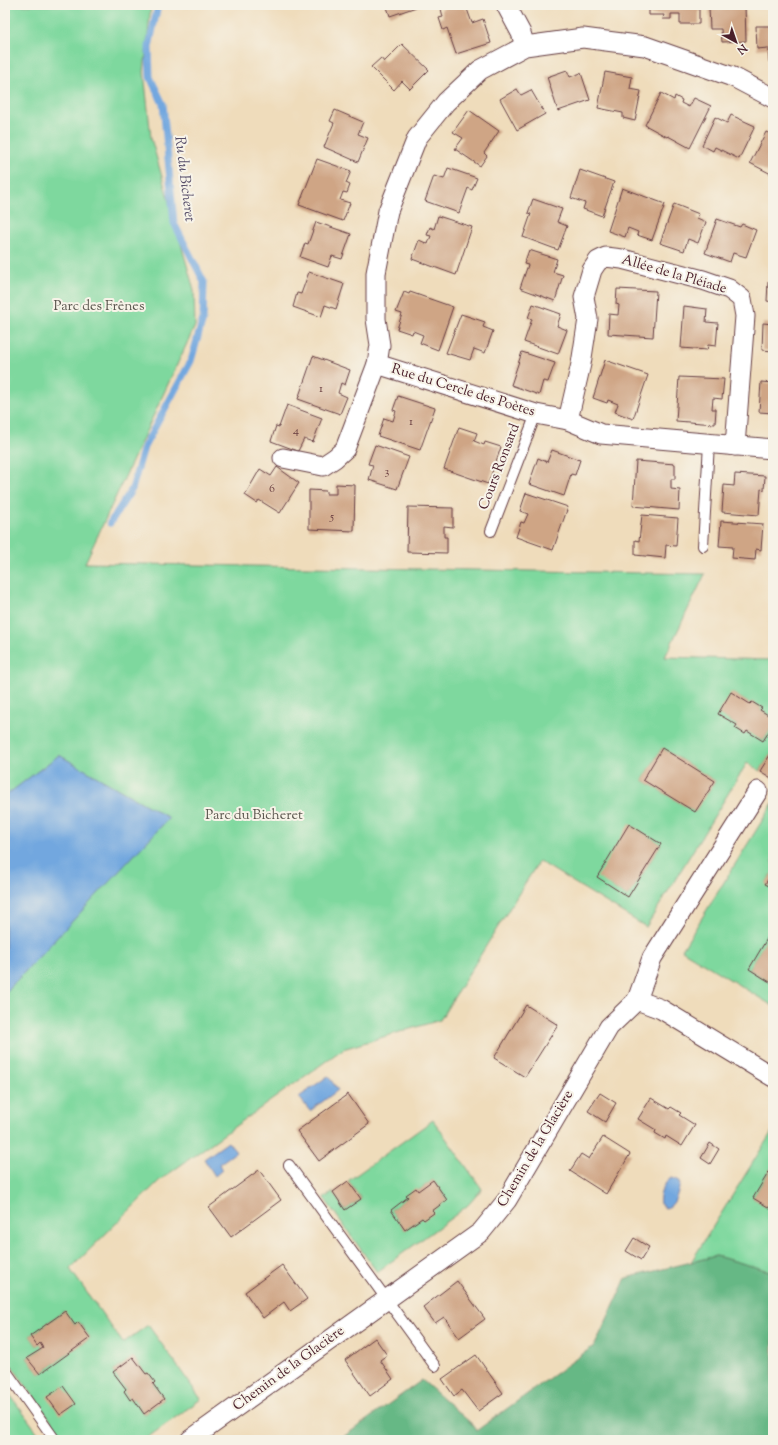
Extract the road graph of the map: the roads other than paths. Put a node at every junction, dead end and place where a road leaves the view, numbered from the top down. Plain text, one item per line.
1 (506, 5) edge
2 (525, 46) junction
3 (773, 98) edge
4 (377, 364) junction
5 (536, 414) junction
6 (568, 420) junction
7 (709, 444) junction
8 (736, 446) junction
9 (773, 449) edge
10 (283, 458) dead end
11 (491, 531) dead end
12 (703, 546) dead end
13 (758, 791) dead end
14 (638, 1000) junction
15 (773, 1077) edge
16 (289, 1165) dead end
17 (386, 1299) junction
18 (435, 1366) dead end
19 (6, 1371) dead end
20 (55, 1440) edge
21 (190, 1440) edge

1 - 2 street
2 - 3 street, Rue du Cercle des Poètes
2 - 4 street, Rue du Cercle des Poètes
4 - 5 street, Rue du Cercle des Poètes
4 - 10 street
5 - 6 street, Rue du Cercle des Poètes
5 - 11 lane, Cours Ronsard
6 - 7 street, Rue du Cercle des Poètes
6 - 8 street, Allée de la Pléiade
7 - 8 street, Rue du Cercle des Poètes
7 - 12 lane
8 - 9 street, Rue du Cercle des Poètes
13 - 14 street
14 - 15 street
14 - 17 street, Chemin de la Glacière
16 - 17 lane
17 - 18 lane
17 - 21 street, Chemin de la Glacière
19 - 20 lane

